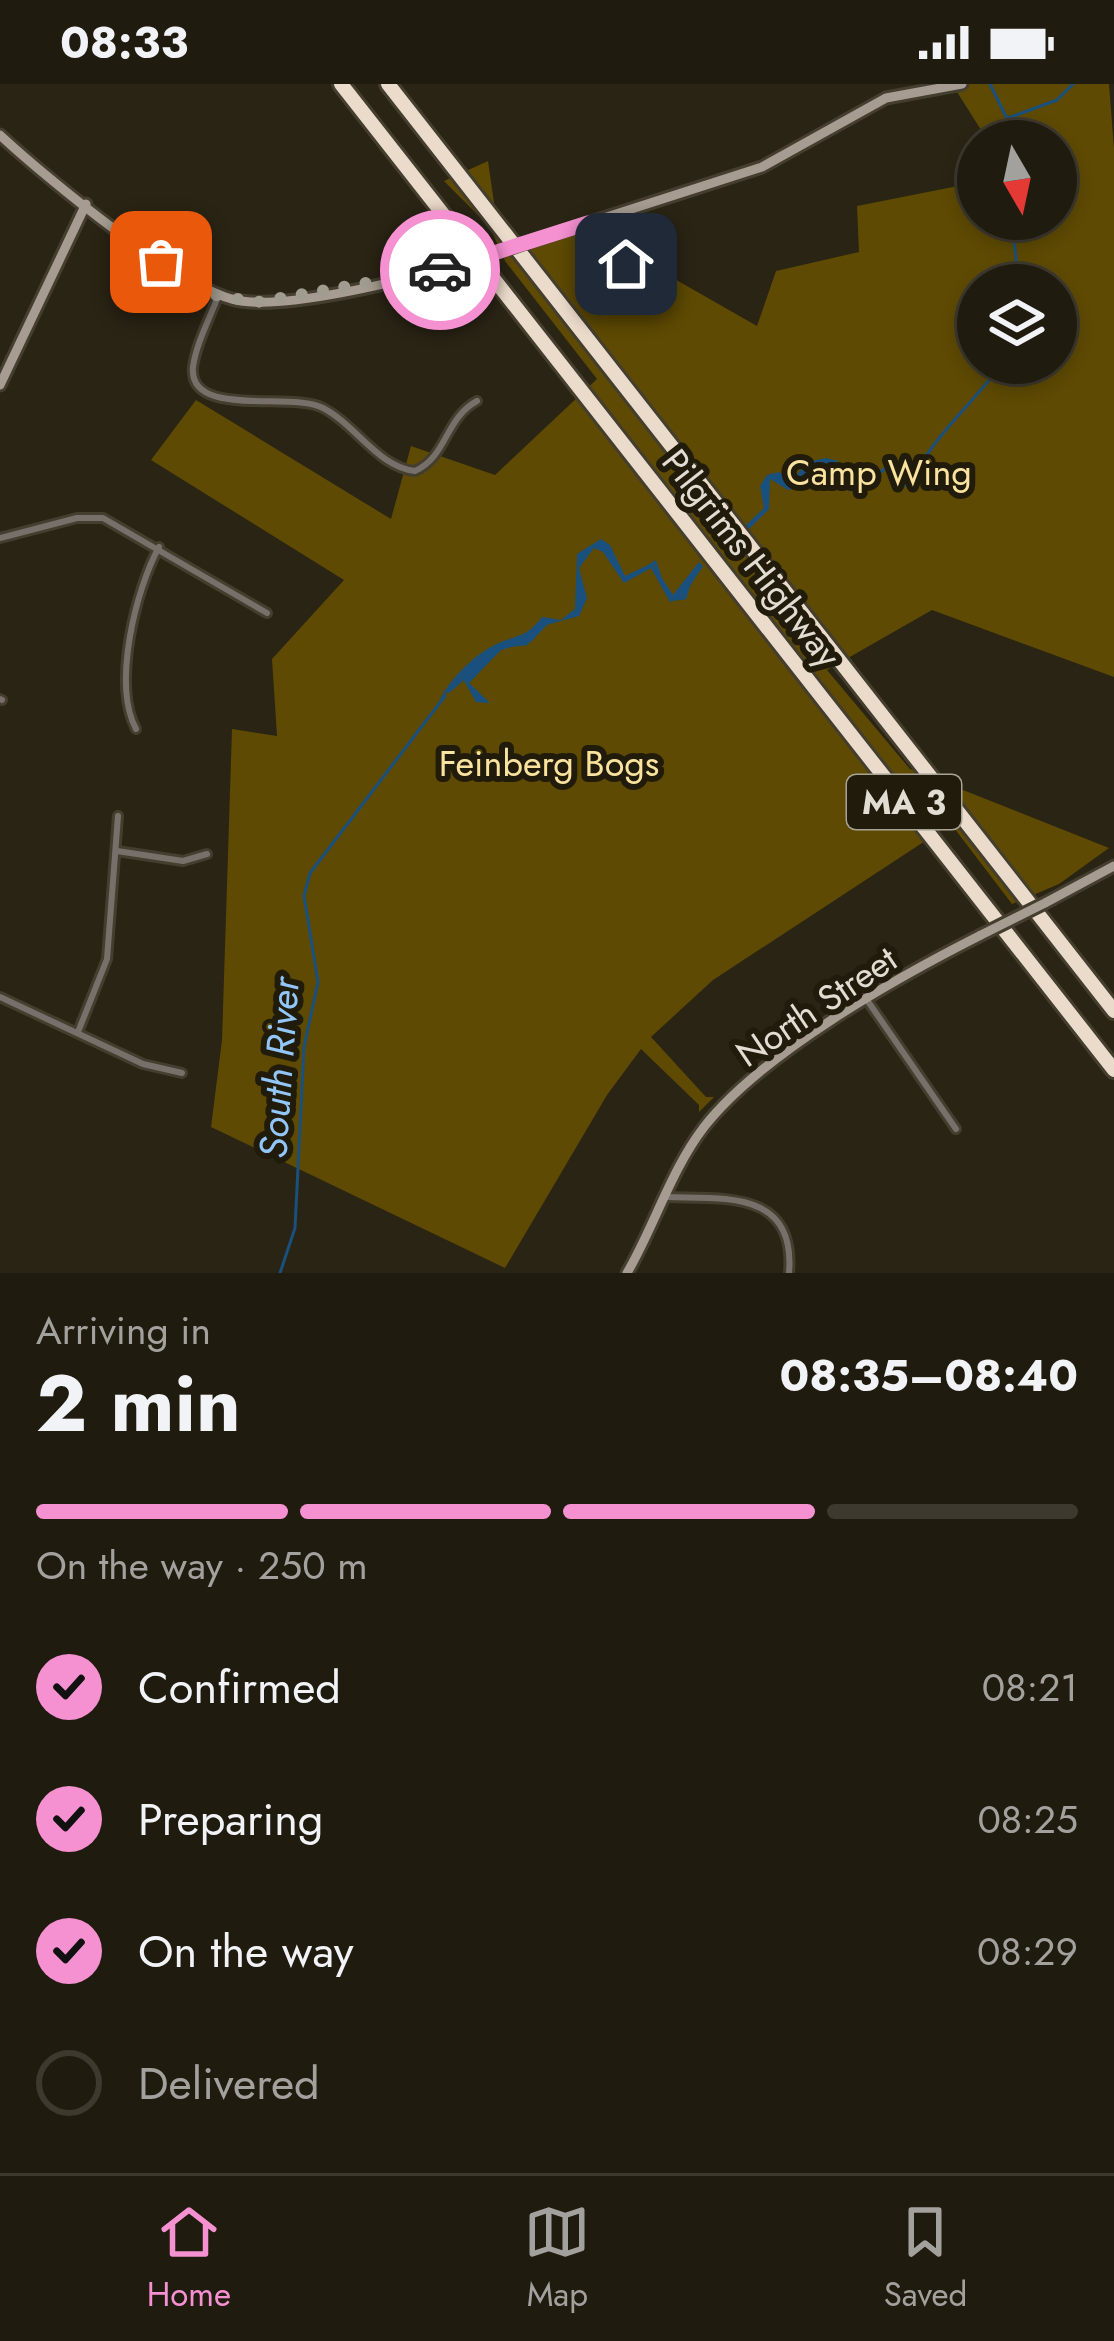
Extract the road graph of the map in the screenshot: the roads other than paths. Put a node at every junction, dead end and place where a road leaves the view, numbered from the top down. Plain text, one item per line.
1 (341, 84) edge
2 (388, 84) edge
3 (962, 84) edge
4 (0, 135) edge
5 (86, 204) junction
6 (104, 217) junction
7 (588, 223) junction
8 (77, 226) junction
9 (606, 256) dead end
10 (218, 296) junction
11 (0, 385) edge
12 (477, 401) dead end
13 (0, 538) edge
14 (159, 547) junction
15 (267, 613) dead end
16 (136, 729) dead end
17 (118, 816) dead end
18 (117, 851) junction
19 (207, 854) dead end
20 (1114, 866) edge
21 (0, 997) edge
22 (867, 1000) junction
23 (1114, 1011) edge
24 (78, 1033) junction
25 (1114, 1070) edge
26 (182, 1073) dead end
27 (956, 1129) dead end
28 (667, 1197) junction
29 (627, 1273) edge
30 (789, 1273) edge

1 - 25 highway, Pilgrims Highway / MA 3
2 - 23 highway, Pilgrims Highway / MA 3
3 - 7 main road
4 - 5 main road
5 - 6 main road
5 - 8 main road
6 - 8 main road
6 - 10 main road
7 - 9 street
7 - 10 main road, bridge
8 - 11 main road
10 - 12 street
13 - 14 street
14 - 15 street
14 - 16 street
17 - 18 street
18 - 19 street
18 - 24 street
20 - 22 main road, North Street, bridge
21 - 24 street
22 - 27 street
22 - 28 main road, North Street
24 - 26 street
28 - 29 main road, North Street
28 - 30 street

